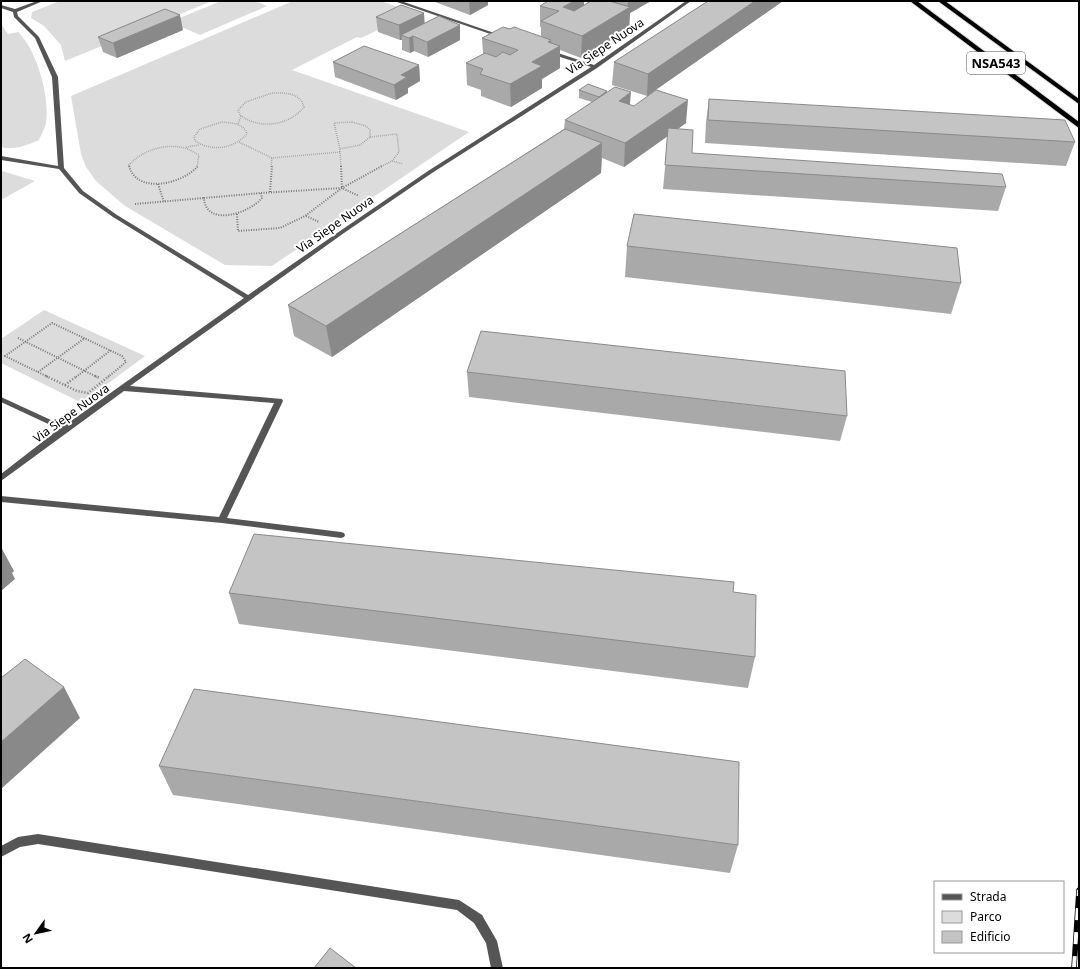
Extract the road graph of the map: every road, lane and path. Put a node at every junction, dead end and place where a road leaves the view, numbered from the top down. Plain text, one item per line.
1 (41, 1) edge
2 (396, 1) edge
3 (689, 1) edge
4 (914, 1) edge
5 (941, 1) edge
6 (1, 6) edge
7 (15, 11) junction
8 (506, 38) edge
9 (543, 50) edge
10 (594, 67) junction
11 (1079, 102) edge
12 (241, 116) junction
13 (238, 124) junction
14 (1079, 126) edge
15 (370, 137) junction
16 (238, 142) junction
17 (199, 145) junction
18 (185, 148) junction
19 (340, 149) junction
20 (340, 152) junction
21 (1, 158) edge
22 (272, 158) junction
23 (61, 168) junction
24 (158, 184) junction
25 (342, 188) junction
26 (270, 192) junction
27 (261, 193) junction
28 (204, 198) junction
29 (164, 202) junction
30 (237, 214) junction
31 (115, 216) junction
32 (248, 298) junction
33 (18, 338) dead end
34 (84, 338) junction
35 (25, 341) junction
36 (110, 350) junction
37 (58, 357) junction
38 (84, 370) junction
39 (38, 372) junction
40 (104, 380) junction
41 (65, 385) junction
42 (123, 388) junction
43 (1, 399) edge
44 (65, 429) junction
45 (1, 478) edge
46 (1, 499) edge
47 (222, 520) junction
48 (341, 535) dead end
49 (1, 852) edge
50 (497, 968) edge

1 - 7 street
2 - 8 street
3 - 10 street, Via Siepe Nuova
4 - 14 highway, NSA543
5 - 11 highway, NSA543
6 - 7 street
7 - 23 street
9 - 10 street
10 - 32 street, Via Siepe Nuova
12 - 12 path
12 - 13 path
13 - 16 path
13 - 17 path
15 - 19 path
15 - 19 path
15 - 25 path
16 - 17 path
16 - 22 path
17 - 18 path
18 - 24 path
18 - 24 path
19 - 20 path
20 - 22 path
20 - 25 path
21 - 23 street
22 - 26 path
23 - 31 street
24 - 29 path
25 - 26 path
25 - 30 path
26 - 27 path
27 - 28 path
27 - 30 path
28 - 29 path
28 - 30 path
29 - 31 path
31 - 32 street
32 - 42 street, Via Siepe Nuova
33 - 35 path
34 - 35 path
34 - 36 path
34 - 37 path
35 - 37 path
35 - 39 path
36 - 38 path
36 - 40 path
37 - 38 path
37 - 39 path
38 - 40 path
38 - 41 path
39 - 41 path
40 - 41 path
40 - 42 path
42 - 44 street, Via Siepe Nuova
42 - 47 street
43 - 44 street
44 - 45 street, Via Siepe Nuova
46 - 47 street
47 - 48 street
49 - 50 street

